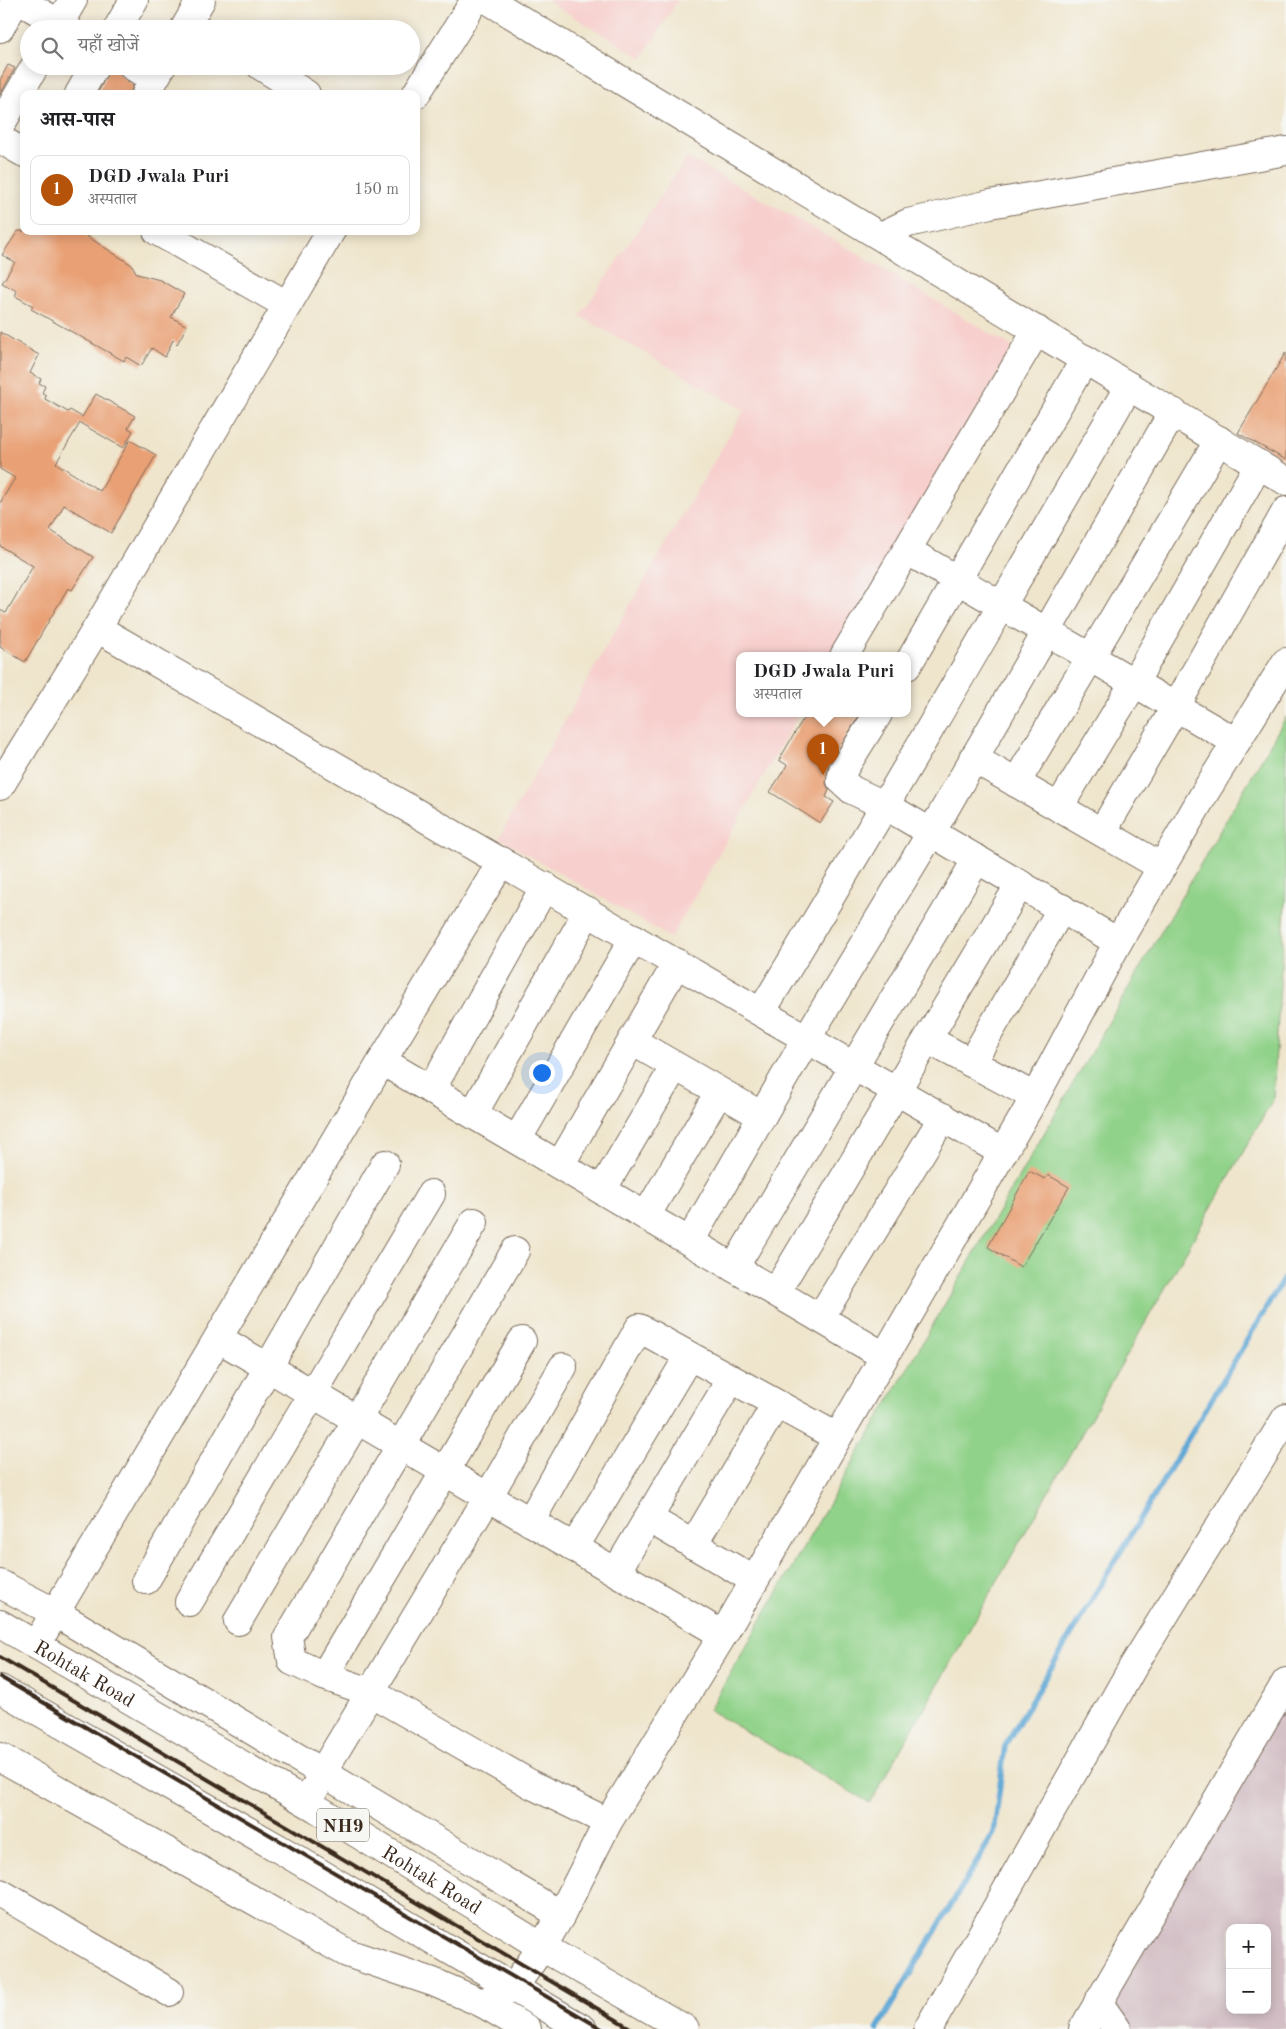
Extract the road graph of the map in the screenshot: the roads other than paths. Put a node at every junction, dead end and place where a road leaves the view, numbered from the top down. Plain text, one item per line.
1 (17, 0) edge
2 (73, 0) edge
3 (134, 0) edge
4 (475, 0) edge
5 (488, 0) edge
6 (50, 20) edge
7 (64, 20) edge
8 (122, 20) edge
9 (0, 28) edge
10 (30, 75) edge
11 (90, 75) edge
12 (275, 75) edge
13 (21, 90) edge
14 (81, 90) edge
15 (299, 90) edge
16 (419, 90) edge
17 (20, 92) edge
18 (0, 126) edge
19 (0, 139) edge
20 (20, 151) edge
21 (1286, 151) edge
22 (164, 235) edge
23 (329, 235) edge
24 (881, 236) junction
25 (287, 305) junction
26 (1037, 330) junction
27 (1085, 360) junction
28 (1129, 386) junction
29 (1173, 412) junction
30 (1219, 440) junction
31 (1259, 464) junction
32 (1286, 481) edge
33 (1286, 511) edge
34 (908, 551) junction
35 (958, 580) junction
36 (1001, 605) junction
37 (97, 628) junction
38 (1046, 631) junction
39 (846, 652) edge
40 (1090, 657) junction
41 (911, 659) edge
42 (1286, 662) edge
43 (1134, 683) junction
44 (1176, 708) junction
45 (876, 717) edge
46 (1236, 742) junction
47 (973, 758) junction
48 (1016, 783) junction
49 (0, 786) edge
50 (886, 806) junction
51 (1059, 807) junction
52 (1102, 832) junction
53 (931, 833) junction
54 (977, 859) junction
55 (502, 861) junction
56 (1162, 867) junction
57 (1020, 884) junction
58 (545, 886) junction
59 (1062, 908) junction
60 (588, 911) junction
61 (634, 938) junction
62 (1118, 942) junction
63 (678, 963) junction
64 (761, 1012) junction
65 (807, 1038) junction
66 (929, 1040) junction
67 (632, 1041) junction
68 (382, 1061) junction
69 (971, 1063) junction
70 (675, 1066) junction
71 (854, 1066) junction
72 (431, 1090) junction
73 (898, 1091) junction
74 (719, 1092) junction
75 (1034, 1097) junction
76 (473, 1114) junction
77 (762, 1116) junction
78 (943, 1117) junction
79 (517, 1140) junction
80 (1002, 1152) junction
81 (385, 1164) dead end
82 (560, 1165) junction
83 (602, 1190) junction
84 (432, 1194) dead end
85 (646, 1216) junction
86 (474, 1222) dead end
87 (690, 1242) junction
88 (515, 1251) dead end
89 (734, 1268) junction
90 (776, 1292) junction
91 (820, 1318) junction
92 (218, 1338) junction
93 (522, 1341) dead end
94 (689, 1356) junction
95 (884, 1356) junction
96 (562, 1367) dead end
97 (268, 1368) junction
98 (731, 1379) junction
99 (312, 1394) junction
100 (776, 1404) junction
101 (1286, 1418) edge
102 (356, 1420) junction
103 (837, 1437) junction
104 (400, 1445) junction
105 (444, 1471) junction
106 (488, 1497) junction
107 (648, 1518) junction
108 (530, 1522) junction
109 (693, 1545) junction
110 (574, 1548) junction
111 (616, 1572) junction
112 (146, 1580) dead end
113 (754, 1580) junction
114 (0, 1584) edge
115 (189, 1602) dead end
116 (54, 1612) junction
117 (238, 1621) dead end
118 (0, 1624) edge
119 (723, 1635) junction
120 (36, 1645) junction
121 (324, 1676) junction
122 (1286, 1682) edge
123 (0, 1690) edge
124 (370, 1692) junction
125 (0, 1756) edge
126 (322, 1773) junction
127 (307, 1803) junction
128 (608, 1822) junction
129 (0, 1893) edge
130 (561, 1915) junction
131 (542, 1946) junction
132 (513, 1988) junction
133 (169, 1992) dead end
134 (1098, 2002) junction
135 (482, 2003) junction
136 (527, 2029) edge
137 (583, 2029) edge
138 (685, 2029) edge
139 (928, 2029) edge
140 (1083, 2029) edge
141 (1117, 2029) edge

1 - 6 main road
1 - 9 main road
2 - 7 main road
3 - 8 main road
4 - 16 main road
5 - 24 main road
10 - 13 main road
11 - 14 main road
12 - 15 main road
17 - 18 main road
19 - 20 main road
21 - 24 main road
22 - 25 main road
23 - 25 main road
24 - 26 main road
25 - 37 main road
26 - 27 main road
26 - 34 main road
27 - 28 main road
27 - 35 main road
28 - 29 main road
28 - 36 main road
29 - 30 main road
29 - 38 main road
30 - 31 main road
30 - 40 main road
31 - 32 main road
31 - 43 main road
33 - 44 main road
34 - 35 main road
34 - 39 main road
35 - 36 main road
35 - 41 main road
36 - 38 main road
36 - 50 main road
37 - 49 main road
37 - 55 main road
38 - 40 main road
38 - 47 main road
40 - 43 main road
40 - 48 main road
42 - 46 main road
43 - 44 main road
43 - 51 main road
44 - 46 main road
44 - 52 main road
45 - 50 main road
46 - 56 main road
47 - 48 main road
47 - 53 main road
48 - 51 main road
50 - 53 main road
50 - 64 main road
51 - 52 main road
52 - 56 main road
53 - 54 main road
53 - 65 main road
54 - 57 main road
54 - 71 main road
55 - 58 main road
55 - 68 main road
56 - 62 main road
57 - 59 main road
57 - 66 main road
58 - 60 main road
58 - 72 main road
59 - 62 main road
59 - 69 main road
60 - 61 main road
60 - 76 main road
61 - 63 main road
61 - 79 main road
62 - 75 main road
63 - 64 main road
63 - 67 main road
64 - 65 main road
65 - 71 main road
65 - 77 main road
66 - 69 main road
66 - 73 main road
67 - 70 main road
67 - 82 main road
68 - 72 main road
68 - 92 main road
69 - 75 main road
70 - 74 main road
70 - 83 main road
71 - 73 main road
71 - 89 main road
72 - 76 main road
73 - 78 main road
73 - 90 main road
74 - 77 main road
74 - 85 main road
75 - 80 main road
76 - 79 main road
77 - 87 main road
78 - 80 main road
78 - 91 main road
79 - 82 main road
80 - 95 main road
81 - 97 main road
82 - 83 main road
83 - 85 main road
84 - 99 main road
85 - 87 main road
86 - 102 main road
87 - 89 main road
88 - 104 main road
89 - 90 main road
90 - 91 main road
91 - 95 main road
92 - 97 main road
92 - 116 main road
93 - 105 main road
94 - 98 main road
94 - 108 main road
94 - 110 main road
95 - 103 main road
96 - 106 main road
97 - 99 main road
97 - 112 main road
98 - 100 main road
98 - 107 main road
99 - 102 main road
99 - 115 main road
100 - 103 main road
100 - 109 main road
101 - 139 main road
102 - 104 main road
102 - 117 main road
103 - 113 main road
104 - 105 main road
104 - 121 main road
105 - 106 main road
105 - 121 main road
106 - 108 main road
106 - 124 main road
107 - 109 main road
107 - 111 main road
108 - 110 main road
109 - 113 main road
110 - 111 main road
111 - 119 main road
113 - 119 main road
114 - 116 main road
116 - 120 main road
116 - 126 main road
118 - 120 main road, Rohtak Road / NH9
119 - 128 main road
120 - 127 main road, Rohtak Road / NH9
121 - 124 main road
122 - 134 main road
123 - 132 main road, NH9
124 - 126 main road
124 - 128 main road
125 - 135 main road
126 - 127 main road
126 - 130 main road
127 - 131 main road, Rohtak Road / NH9
128 - 130 main road
129 - 133 main road
130 - 131 main road
131 - 132 main road
131 - 138 main road, Rohtak Road / NH9
132 - 135 main road
132 - 137 main road, NH9
134 - 140 main road
134 - 141 main road
135 - 136 main road

